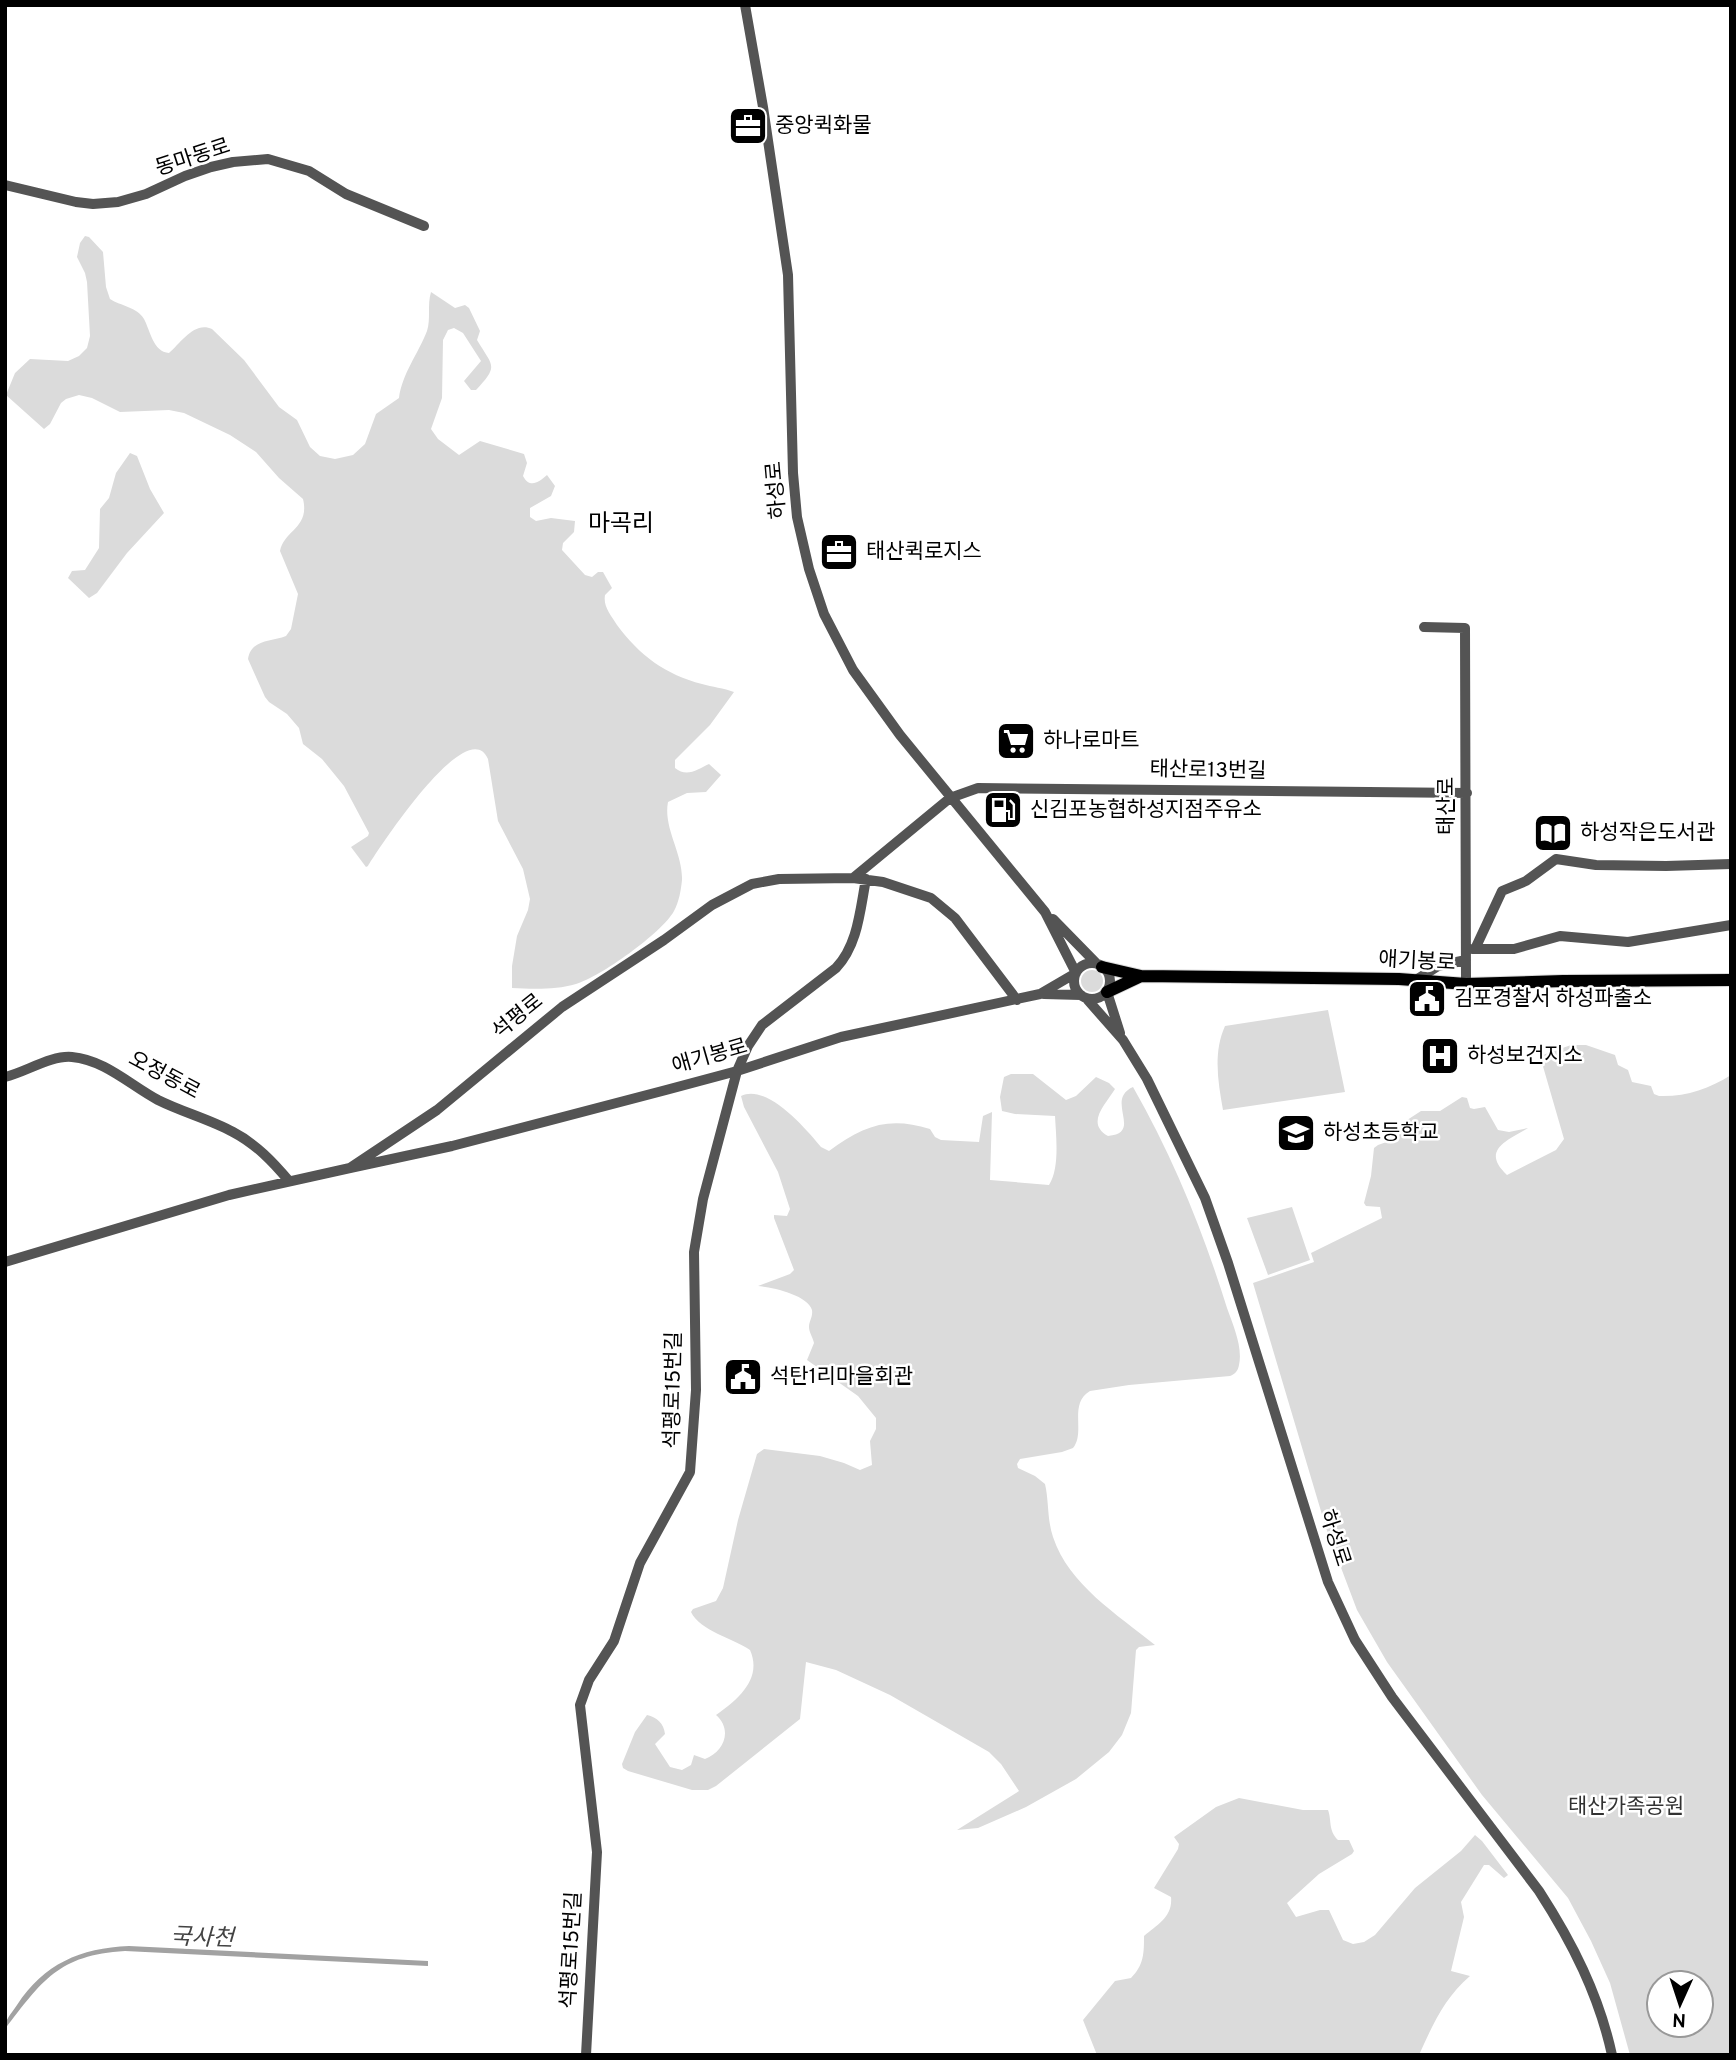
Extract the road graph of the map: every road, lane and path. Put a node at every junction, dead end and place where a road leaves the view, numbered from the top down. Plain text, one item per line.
1 (746, 5) edge
2 (5, 185) edge
3 (424, 226) dead end
4 (1424, 627) dead end
5 (1467, 793) junction
6 (950, 798) junction
7 (1731, 864) edge
8 (853, 878) junction
9 (866, 880) junction
10 (1045, 912) junction
11 (1731, 925) edge
12 (1471, 948) junction
13 (1466, 960) junction
14 (1100, 966) junction
15 (1076, 973) junction
16 (1141, 976) junction
17 (1416, 980) junction
18 (1731, 980) edge
19 (1466, 984) junction
20 (1107, 992) junction
21 (1040, 994) junction
22 (1084, 997) junction
23 (1017, 1000) junction
24 (1123, 1040) junction
25 (737, 1071) junction
26 (5, 1077) edge
27 (350, 1168) junction
28 (289, 1181) junction
29 (5, 1262) edge
30 (586, 2055) edge
31 (1612, 2055) edge

1 - 6 street, 하성로
2 - 3 street, 동마동로
4 - 5 street, 태산로
5 - 6 street, 태산로13번길
5 - 12 street, 태산로
6 - 8 street
6 - 10 street, 하성로
7 - 12 street, 태산로
8 - 9 street, 석평로
8 - 27 street, 석평로
9 - 23 street, 석평로
9 - 25 street, 석평로15번길
10 - 14 street
10 - 15 street, 하성로
11 - 12 street
12 - 13 street, 태산로
13 - 17 street
13 - 19 street, 태산로
14 - 15 street
14 - 16 main road, 애기봉로
14 - 20 street
15 - 21 street, 애기봉로
15 - 22 street
16 - 17 main road, 애기봉로
16 - 20 main road
17 - 19 main road, 애기봉로
18 - 19 main road, 애기봉로
20 - 22 street
20 - 24 street
21 - 22 street
21 - 23 street, 애기봉로
22 - 24 street, 하성로
23 - 25 street, 애기봉로
24 - 31 street, 하성로
25 - 27 street, 애기봉로
25 - 30 street, 석평로15번길
26 - 28 street, 오정동로
27 - 28 street, 석평로
28 - 29 street, 석평로

